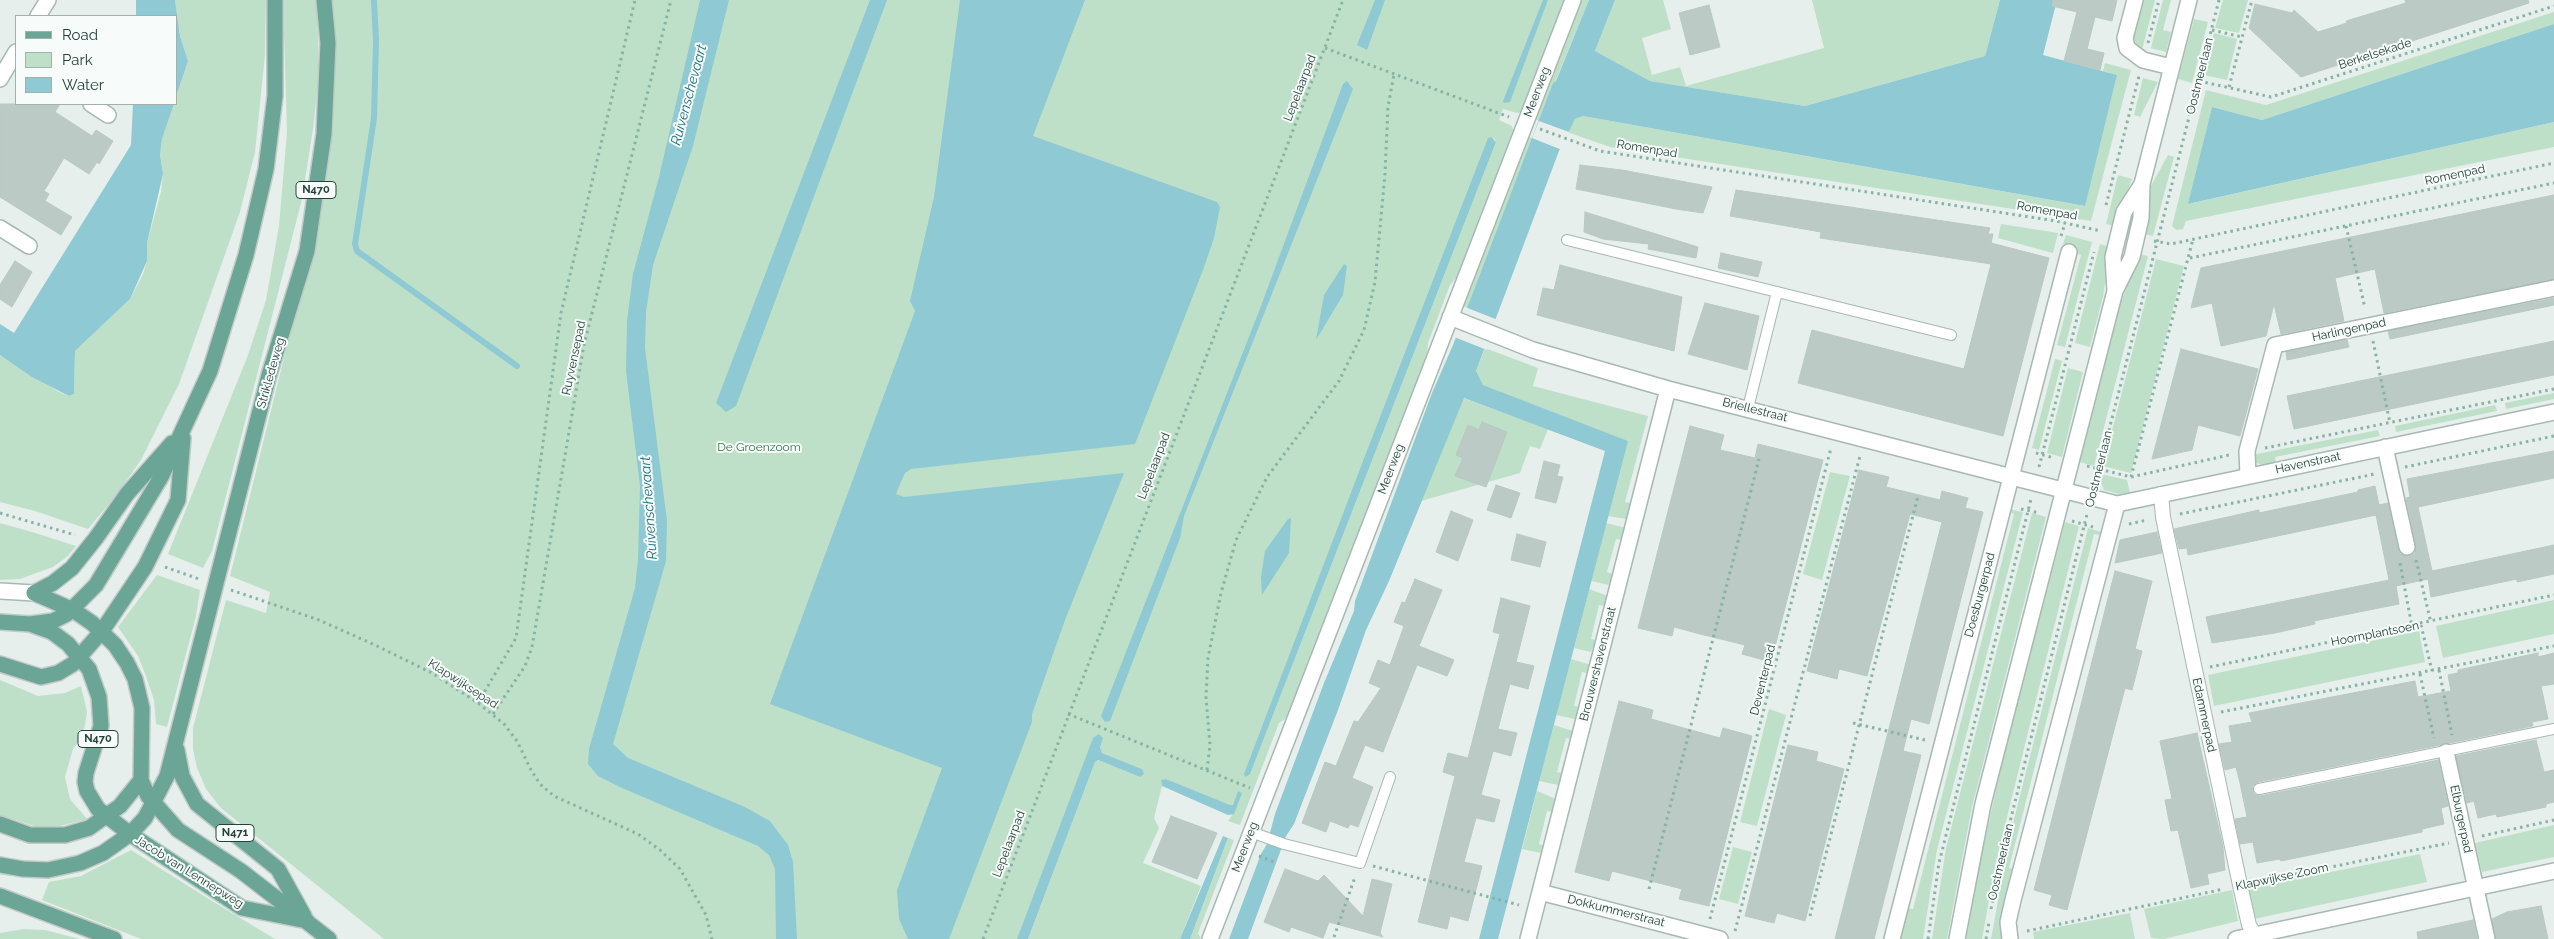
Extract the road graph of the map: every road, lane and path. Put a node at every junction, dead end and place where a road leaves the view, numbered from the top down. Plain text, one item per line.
1 (48, 0) edge
2 (275, 0) edge
3 (324, 0) edge
4 (635, 0) edge
5 (671, 0) edge
6 (1343, 0) edge
7 (1572, 0) edge
8 (2135, 0) edge
9 (2159, 0) edge
10 (2188, 0) edge
11 (2219, 0) edge
12 (2252, 0) edge
13 (2554, 6) edge
14 (39, 15) edge
15 (2212, 30) junction
16 (2242, 37) junction
17 (1324, 48) junction
18 (15, 56) edge
19 (2143, 60) junction
20 (2171, 67) junction
21 (1394, 74) junction
22 (0, 79) edge
23 (2199, 81) junction
24 (2229, 87) junction
25 (93, 105) edge
26 (108, 115) dead end
27 (1531, 126) junction
28 (2554, 163) edge
29 (2554, 183) edge
30 (2142, 184) junction
31 (2104, 211) dead end
32 (2102, 221) dead end
33 (0, 228) edge
34 (2100, 230) junction
35 (2119, 234) junction
36 (2098, 238) dead end
37 (2137, 238) junction
38 (2193, 239) junction
39 (1567, 240) dead end
40 (2157, 242) junction
41 (29, 246) dead end
42 (2095, 247) dead end
43 (2070, 252) dead end
44 (2190, 258) junction
45 (2554, 288) edge
46 (2115, 291) junction
47 (1777, 292) junction
48 (1454, 318) junction
49 (1951, 335) dead end
50 (1668, 389) junction
51 (2554, 389) edge
52 (1748, 408) junction
53 (2554, 412) edge
54 (184, 429) junction
55 (1836, 430) junction
56 (2554, 436) edge
57 (1864, 437) junction
58 (2385, 447) junction
59 (2247, 452) junction
60 (1759, 459) dead end
61 (2390, 470) junction
62 (2011, 476) junction
63 (2248, 476) junction
64 (2035, 481) junction
65 (2063, 490) junction
66 (2161, 494) junction
67 (1918, 496) dead end
68 (2092, 497) junction
69 (2117, 504) junction
70 (2004, 505) junction
71 (2028, 510) junction
72 (0, 513) edge
73 (2163, 517) junction
74 (2056, 518) junction
75 (2085, 524) junction
76 (2111, 527) junction
77 (81, 537) dead end
78 (2407, 547) junction
79 (162, 566) dead end
80 (200, 580) dead end
81 (231, 590) dead end
82 (0, 591) edge
83 (34, 593) junction
84 (2554, 596) edge
85 (73, 610) junction
86 (0, 622) edge
87 (2431, 623) junction
88 (30, 624) junction
89 (2421, 625) junction
90 (2412, 627) junction
91 (102, 631) junction
92 (2554, 646) edge
93 (80, 656) junction
94 (0, 664) edge
95 (2195, 670) junction
96 (2439, 670) junction
97 (2432, 671) junction
98 (2420, 674) junction
99 (478, 704) junction
100 (493, 714) junction
101 (1068, 714) junction
102 (2204, 715) junction
103 (1853, 723) dead end
104 (1859, 724) junction
105 (2554, 728) edge
106 (176, 741) junction
107 (1941, 744) junction
108 (2446, 752) junction
109 (1207, 770) junction
110 (1390, 777) dead end
111 (141, 780) junction
112 (2259, 789) dead end
113 (1266, 794) junction
114 (154, 803) junction
115 (107, 817) junction
116 (2554, 820) edge
117 (0, 824) edge
118 (1251, 832) junction
119 (130, 834) junction
120 (2465, 840) junction
121 (1257, 855) dead end
122 (1360, 862) junction
123 (1277, 863) dead end
124 (3, 867) edge
125 (2554, 871) edge
126 (2240, 886) junction
127 (2476, 886) junction
128 (1649, 889) dead end
129 (1540, 892) junction
130 (0, 896) edge
131 (1520, 906) dead end
132 (0, 909) edge
133 (32, 909) junction
134 (1810, 916) dead end
135 (307, 921) junction
136 (1706, 934) junction
137 (2010, 937) edge
138 (2255, 937) edge
139 (1334, 938) dead end
140 (114, 939) edge
141 (329, 939) edge
142 (712, 939) edge
143 (982, 939) edge
144 (1210, 939) edge
145 (1528, 939) edge
146 (1720, 939) edge
147 (1733, 939) edge
148 (1892, 939) edge
149 (1928, 939) edge
150 (1957, 939) edge
151 (1986, 939) edge
152 (2236, 939) edge
153 (2487, 939) edge

1 - 14 street
2 - 54 main road, N470
3 - 106 main road, Strikledeweg / N470
4 - 99 path
5 - 100 path, Ruyvensepad
6 - 17 path, Lepelaarpad
7 - 27 street, Meerweg
8 - 19 street
9 - 19 path
10 - 20 street
11 - 15 path, Oostmeerlaan
12 - 16 path
13 - 24 path, Berkelsekade
15 - 16 path
15 - 23 path, Oostmeerlaan
16 - 24 path
17 - 21 path, Romenpad
17 - 101 path, Lepelaarpad
18 - 22 street
19 - 20 street
19 - 31 path
20 - 30 street
21 - 27 path, Romenpad
21 - 109 path
23 - 24 path, Berkelsekade
23 - 40 path, Oostmeerlaan
25 - 26 street
27 - 34 path, Romenpad
27 - 48 street, Meerweg
28 - 38 path, Romenpad
29 - 44 path
30 - 35 street
30 - 37 street
32 - 34 path
33 - 41 street
34 - 35 path, Romenpad
34 - 36 path
35 - 46 street
37 - 40 path, Romenpad
37 - 46 street
38 - 40 path, Romenpad
38 - 44 path
39 - 47 lane
40 - 68 path, Oostmeerlaan
42 - 64 path
43 - 62 street, Doesburgerpad
44 - 59 path, Havenstraat
45 - 59 street, Harlingenpad
46 - 65 street
47 - 49 lane
47 - 52 lane
48 - 50 street, Briellestraat
48 - 113 street, Meerweg
50 - 52 street, Briellestraat
50 - 129 street, Brouwershavenstraat
51 - 59 path, Havenstraat
52 - 55 street, Briellestraat
53 - 58 street, Havenstraat
54 - 83 main road, N470
54 - 85 main road, N470
54 - 91 main road, N470
55 - 57 street, Briellestraat
55 - 136 path, Deventerpad
56 - 61 path, Havenstraat
57 - 62 street, Briellestraat
57 - 147 path
58 - 61 street
58 - 63 street, Havenstraat
59 - 63 street, Harlingenpad
60 - 128 path
61 - 73 path, Havenstraat
61 - 78 street
62 - 64 street, Briellestraat
62 - 70 street, Doesburgerpad
63 - 66 street, Havenstraat
64 - 65 street, Briellestraat
64 - 71 path
65 - 68 street, Havenstraat
65 - 74 street
66 - 69 street, Havenstraat
66 - 73 street, Edammerpad
67 - 104 path
68 - 69 street, Havenstraat
68 - 75 path, Oostmeerlaan
69 - 76 street, Oostmeerlaan
70 - 71 path, Havenstraat
70 - 107 street, Doesburgerpad
71 - 74 path, Havenstraat
71 - 149 path
72 - 77 path
73 - 76 path, Havenstraat
73 - 95 street, Edammerpad
74 - 75 path, Havenstraat
74 - 150 street
75 - 76 path, Havenstraat
75 - 151 path, Oostmeerlaan
76 - 137 street, Oostmeerlaan
78 - 87 path
78 - 90 path
79 - 80 path
81 - 99 path, Klapwijksepad
82 - 83 street
83 - 85 main road
84 - 87 path, Hoornplantsoen
85 - 88 main road, N470
85 - 91 main road
86 - 88 main road, N470
87 - 89 path, Hoornplantsoen
88 - 93 main road, N470
89 - 90 path, Hoornplantsoen
89 - 97 path
90 - 95 path, Hoornplantsoen
91 - 93 main road, N470
91 - 111 main road
92 - 96 path
93 - 94 main road, N470
93 - 115 main road, N470
95 - 102 street, Edammerpad
96 - 97 path
96 - 108 path
97 - 98 path
98 - 102 path
98 - 108 path
99 - 100 path, Klapwijksepad
100 - 142 path, Klapwijksepad
101 - 109 path
101 - 143 path, Lepelaarpad
102 - 126 street, Edammerpad
103 - 104 path
104 - 107 path
104 - 134 path
105 - 108 lane
106 - 114 main road, N470
106 - 135 main road, Jacob van Lennepweg / N471
107 - 148 street, Doesburgerpad
108 - 112 lane
108 - 120 street, Elburgerpad
109 - 113 path
110 - 122 lane
111 - 114 main road, Jacob van Lennepweg
111 - 115 main road
113 - 118 street, Meerweg
114 - 119 main road, N470
114 - 135 main road, Jacob van Lennepweg / N471
115 - 117 main road
115 - 119 main road, N470
116 - 120 path, Klapwijkse Zoom
118 - 122 lane
118 - 144 street, Meerweg
119 - 124 main road, N470
119 - 135 main road, Jacob van Lennepweg / N471
120 - 126 path, Klapwijkse Zoom
120 - 127 street, Elburgerpad
121 - 123 path
122 - 131 path
122 - 139 path
125 - 127 street
126 - 137 path, Klapwijkse Zoom
126 - 138 street, Edammerpad
127 - 138 street
127 - 153 street, Elburgerpad
129 - 136 street, Dokkummerstraat
129 - 145 street, Brouwershavenstraat
130 - 133 main road
132 - 133 main road
133 - 140 main road
135 - 141 main road, Jacob van Lennepweg / N471
136 - 146 street, Dokkummerstraat
138 - 152 street

